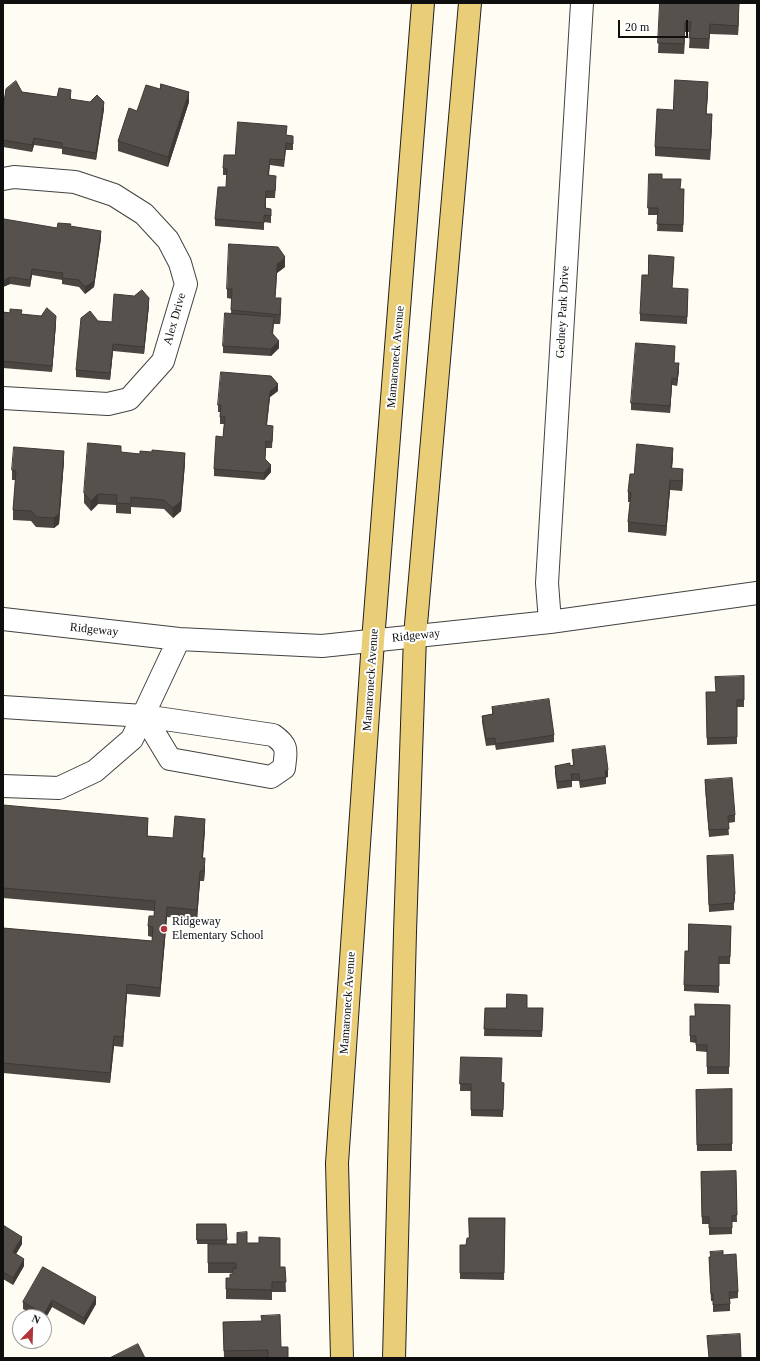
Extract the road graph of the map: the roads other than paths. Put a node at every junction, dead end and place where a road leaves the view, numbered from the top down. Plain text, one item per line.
1 (424, 3) edge
2 (470, 3) edge
3 (582, 3) edge
4 (3, 179) edge
5 (3, 398) edge
6 (757, 593) edge
7 (3, 619) edge
8 (550, 622) junction
9 (415, 636) junction
10 (179, 639) junction
11 (373, 641) junction
12 (3, 707) edge
13 (144, 716) junction
14 (3, 786) edge
15 (342, 1358) edge
16 (394, 1358) edge

1 - 11 main road, Mamaroneck Avenue
2 - 9 main road
3 - 8 street, Gedney Park Drive
4 - 5 street, Alex Drive
6 - 8 street, Ridgeway
7 - 10 street, Ridgeway
8 - 9 street, Ridgeway
9 - 11 street, Ridgeway
9 - 16 main road
10 - 11 street, Ridgeway
10 - 13 street
11 - 15 main road, Mamaroneck Avenue
12 - 13 street
13 - 13 street
13 - 14 street

